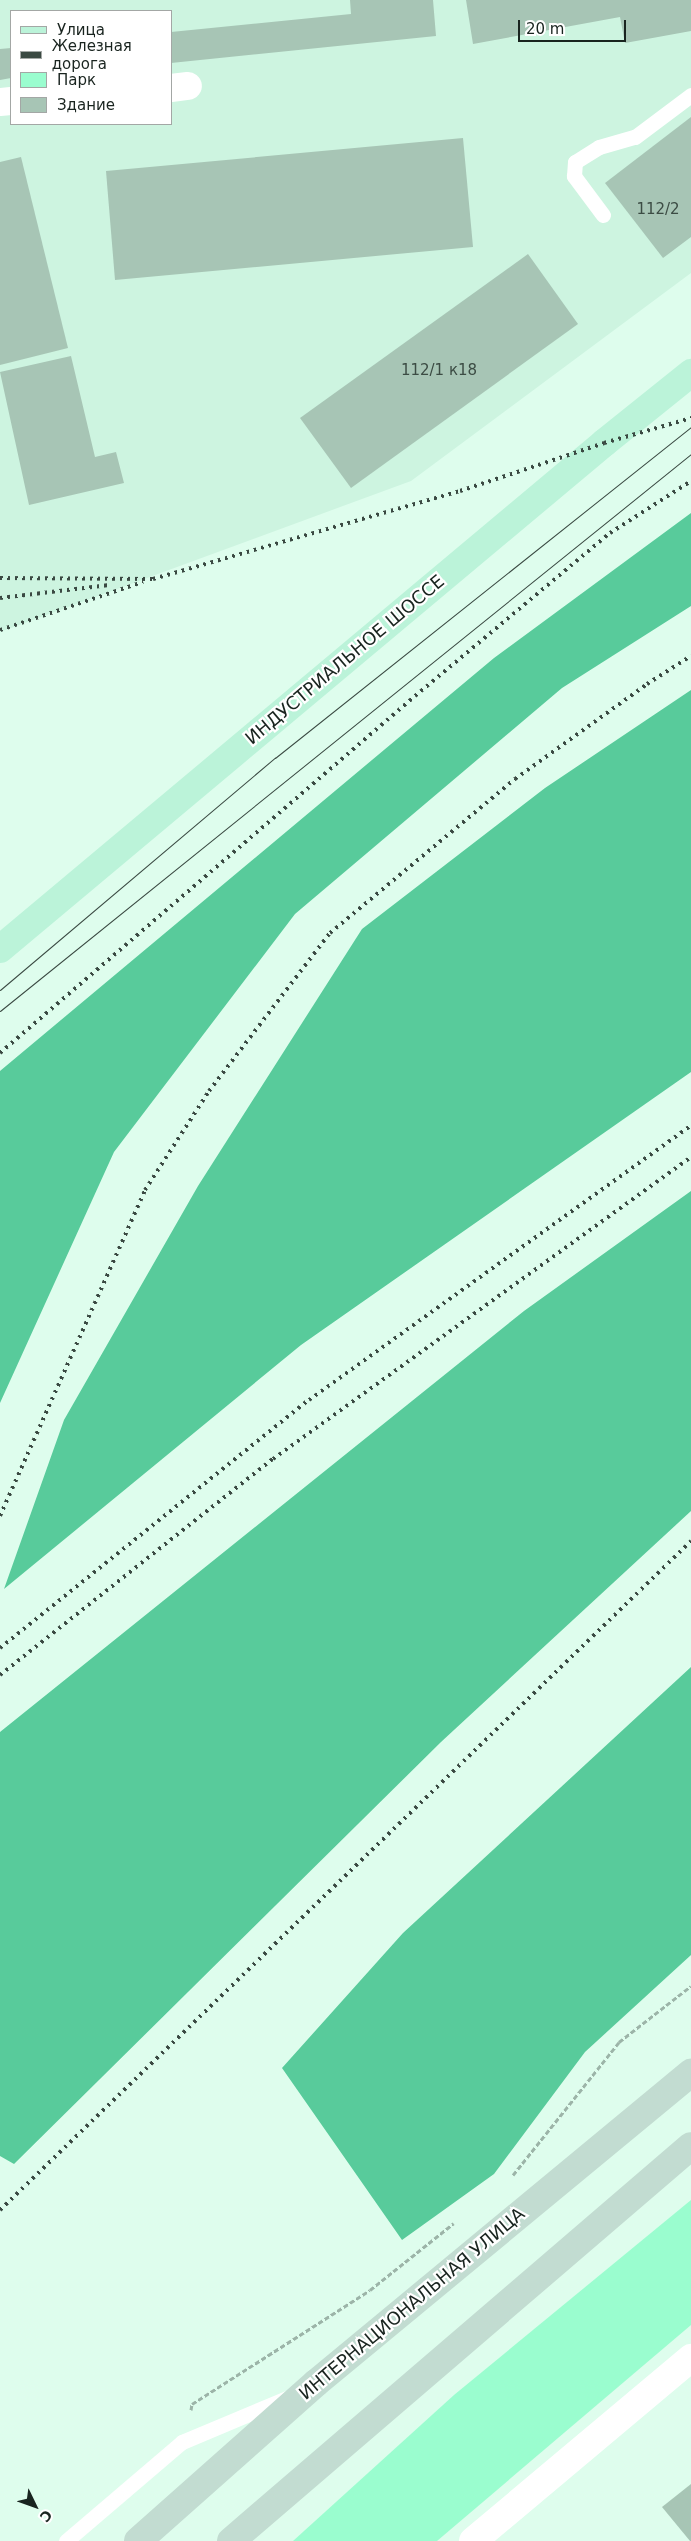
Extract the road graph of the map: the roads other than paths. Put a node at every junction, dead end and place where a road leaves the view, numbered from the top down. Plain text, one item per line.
1 (691, 96) edge
2 (603, 215) dead end
3 (691, 373) edge
4 (0, 949) edge
5 (691, 2073) edge
6 (691, 2146) edge
7 (691, 2358) edge
8 (311, 2388) junction
9 (66, 2541) edge
10 (138, 2541) edge
11 (231, 2541) edge
12 (473, 2541) edge

1 - 2 lane
3 - 4 main road, ИНДУСТРИАЛЬНОЕ ШОССЕ
5 - 8 main road, ИНТЕРНАЦИОНАЛЬНАЯ УЛИЦА
6 - 11 main road
7 - 12 street
8 - 9 lane
8 - 10 main road, ИНТЕРНАЦИОНАЛЬНАЯ УЛИЦА

